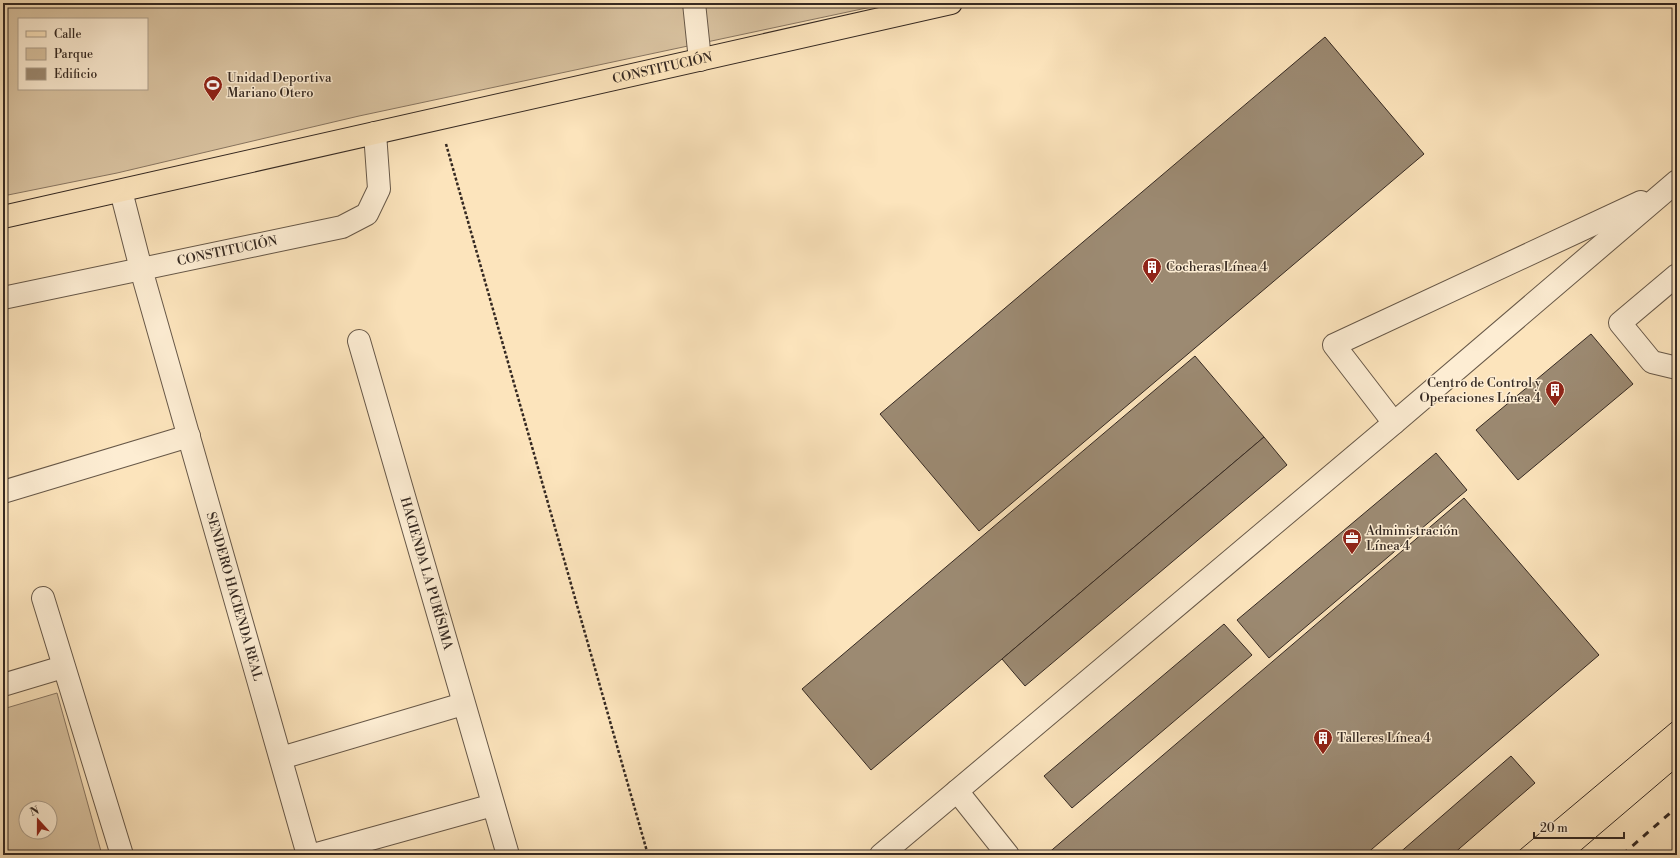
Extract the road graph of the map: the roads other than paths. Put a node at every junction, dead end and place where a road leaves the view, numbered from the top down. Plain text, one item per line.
1 (694, 3) edge
2 (951, 3) edge
3 (700, 60) junction
4 (375, 133) junction
5 (1671, 186) edge
6 (121, 191) junction
7 (3, 217) edge
8 (141, 269) junction
9 (1677, 275) edge
10 (3, 298) edge
11 (359, 341) dead end
12 (1677, 368) edge
13 (1394, 423) junction
14 (189, 436) junction
15 (3, 492) edge
16 (43, 598) dead end
17 (64, 667) junction
18 (3, 685) edge
19 (463, 704) junction
20 (280, 758) junction
21 (957, 791) junction
22 (493, 805) junction
23 (122, 855) edge
24 (308, 855) edge
25 (313, 855) edge
26 (508, 855) edge
27 (881, 855) edge
28 (1008, 855) edge

1 - 3 street
2 - 3 main road, CONSTITUCIÓN
3 - 4 main road, CONSTITUCIÓN
4 - 6 main road, CONSTITUCIÓN
4 - 8 street, CONSTITUCIÓN
5 - 13 street
5 - 13 street
6 - 7 main road, CONSTITUCIÓN
6 - 8 street, SENDERO HACIENDA REAL
8 - 10 street, CONSTITUCIÓN
8 - 14 street, SENDERO HACIENDA REAL
9 - 12 street
11 - 19 street, HACIENDA LA PURÍSIMA
13 - 21 street
14 - 15 street
14 - 20 street, SENDERO HACIENDA REAL
16 - 17 street
17 - 18 street
17 - 23 street
19 - 20 street
19 - 22 street, HACIENDA LA PURÍSIMA
20 - 24 street, SENDERO HACIENDA REAL
21 - 27 street
21 - 28 street
22 - 25 street
22 - 26 street, HACIENDA LA PURÍSIMA

